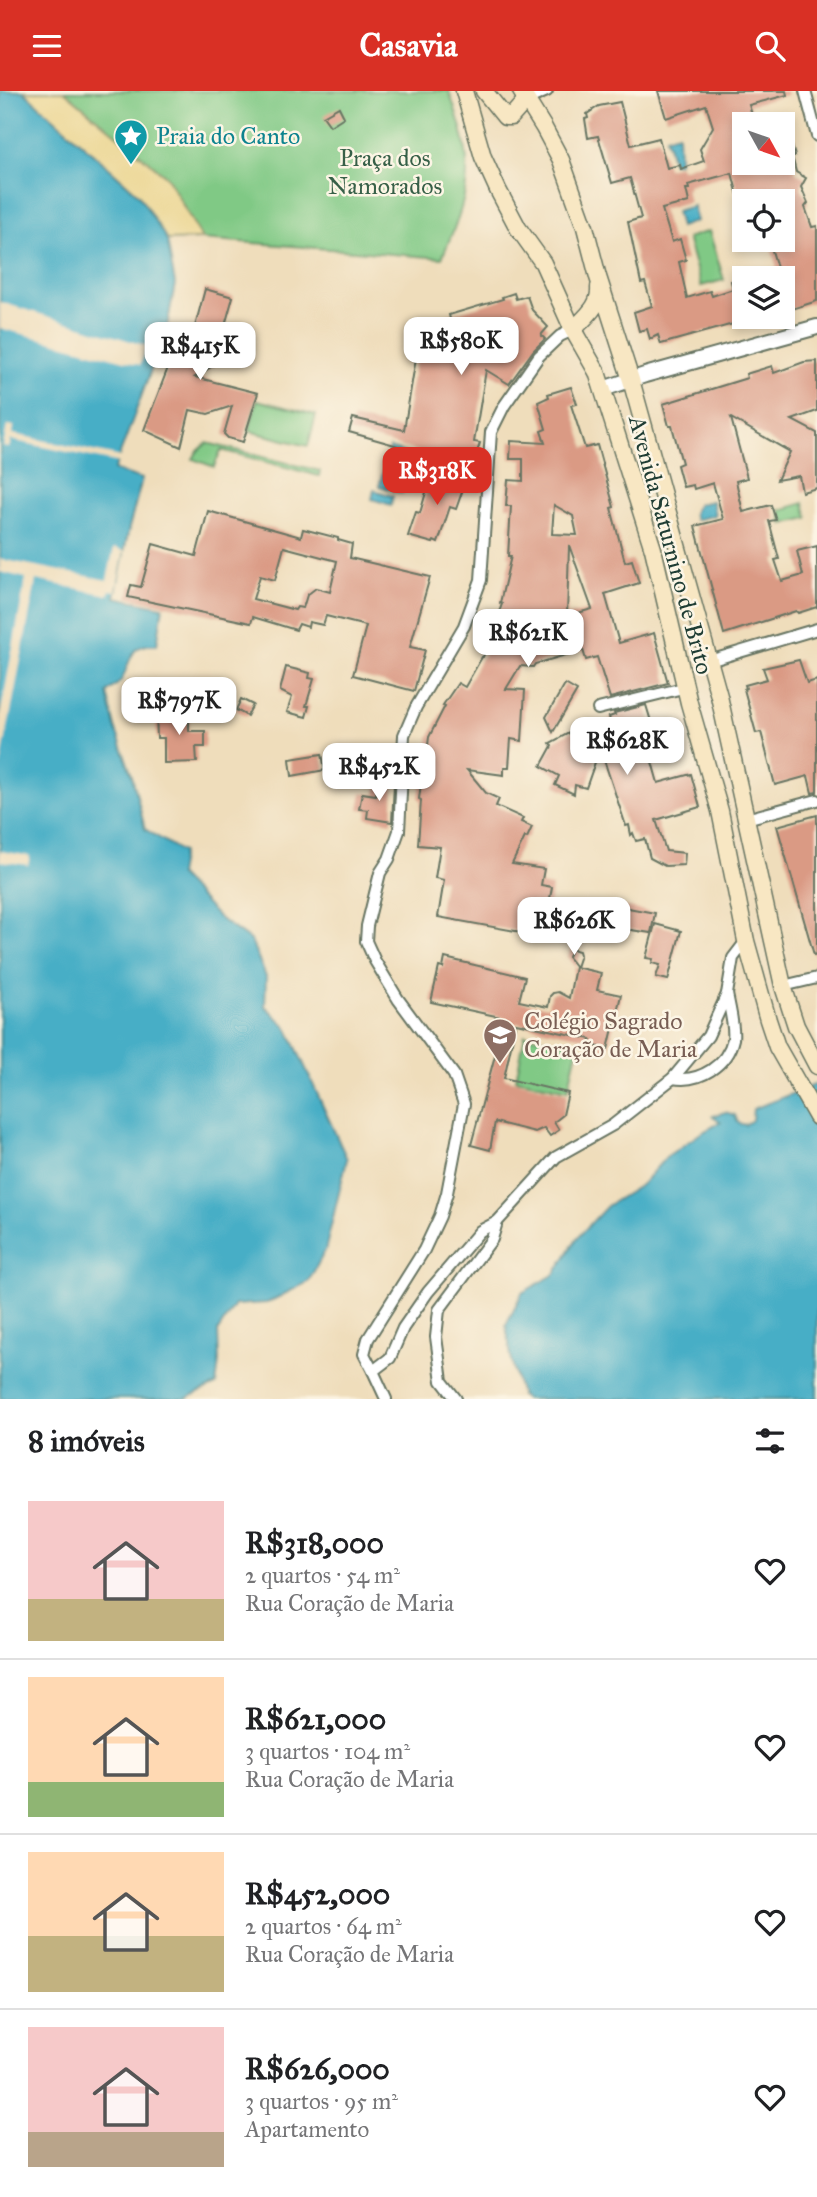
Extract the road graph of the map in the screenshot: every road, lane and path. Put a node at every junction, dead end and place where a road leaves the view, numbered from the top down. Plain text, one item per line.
1 (464, 91) edge
2 (484, 91) edge
3 (547, 91) edge
4 (804, 91) edge
5 (523, 96) edge
6 (817, 136) edge
7 (598, 277) junction
8 (817, 327) edge
9 (573, 330) junction
10 (631, 380) junction
11 (603, 389) junction
12 (667, 616) junction
13 (817, 629) edge
14 (709, 661) junction
15 (687, 687) junction
16 (598, 709) dead end
17 (817, 800) edge
18 (746, 819) junction
19 (746, 941) junction
20 (817, 978) edge
21 (783, 986) junction
22 (727, 994) junction
23 (815, 1063) edge
24 (673, 1078) junction
25 (817, 1117) edge
26 (497, 1222) junction
27 (373, 1371) junction
28 (386, 1399) edge
29 (456, 1399) edge

1 - 9 main road, Avenida Saturnino de Brito
2 - 5 main road
3 - 5 street
4 - 6 street
5 - 7 main road, Avenida Saturnino de Brito
7 - 9 main road
7 - 10 main road, Avenida Saturnino de Brito
8 - 10 street
9 - 11 main road, Avenida Saturnino de Brito
9 - 27 street
10 - 11 street
10 - 14 main road, Avenida Saturnino de Brito
11 - 12 main road, Avenida Saturnino de Brito
12 - 14 main road
12 - 15 main road, Avenida Saturnino de Brito
13 - 14 street
14 - 18 main road, Avenida Saturnino de Brito
15 - 16 street
15 - 19 main road, Avenida Saturnino de Brito
17 - 18 street
18 - 21 main road, Avenida Saturnino de Brito
19 - 22 street
19 - 25 main road, Avenida Saturnino de Brito
20 - 21 street
21 - 23 main road, Avenida Saturnino de Brito
22 - 24 street
22 - 24 street
24 - 26 street
26 - 27 street
26 - 29 street
27 - 28 street

